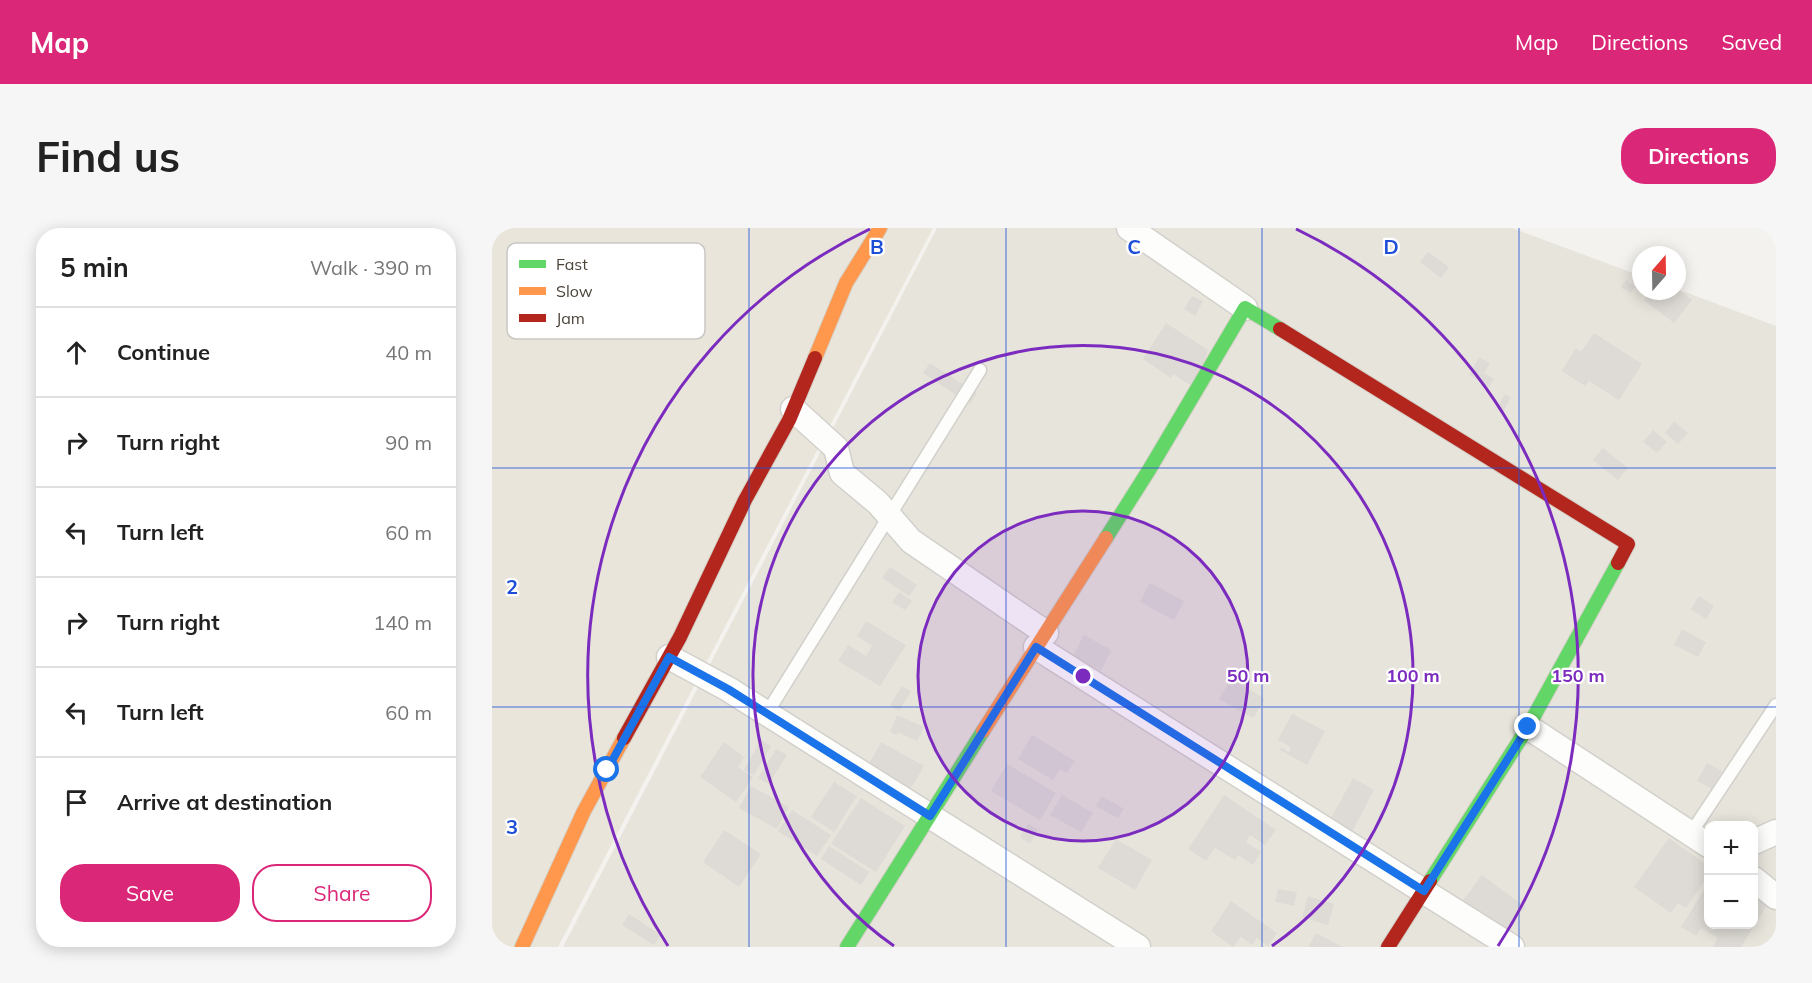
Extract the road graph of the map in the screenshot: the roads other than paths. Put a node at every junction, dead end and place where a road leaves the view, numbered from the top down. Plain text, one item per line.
1 (880, 228) edge
2 (1129, 228) edge
3 (1245, 308) junction
4 (980, 370) dead end
5 (793, 409) junction
6 (890, 517) junction
7 (1041, 640) junction
8 (669, 657) junction
9 (1776, 705) edge
10 (766, 713) junction
11 (1528, 727) junction
12 (930, 816) junction
13 (1776, 832) edge
14 (1700, 839) edge
15 (1758, 840) edge
16 (1758, 882) edge
17 (1424, 891) junction
18 (1776, 897) edge
19 (522, 947) edge
20 (847, 947) edge
21 (1138, 947) edge
22 (1388, 947) edge
23 (1512, 947) edge

1 - 5 street
2 - 3 street
3 - 7 street
3 - 11 street
4 - 6 lane
5 - 6 street
5 - 8 street
6 - 7 street
6 - 10 lane
7 - 12 street
7 - 17 street
8 - 10 street
8 - 19 street
9 - 14 lane
10 - 12 street
11 - 14 street
11 - 17 street
12 - 20 street
12 - 21 street
13 - 15 street
16 - 18 street
17 - 22 street
17 - 23 street

